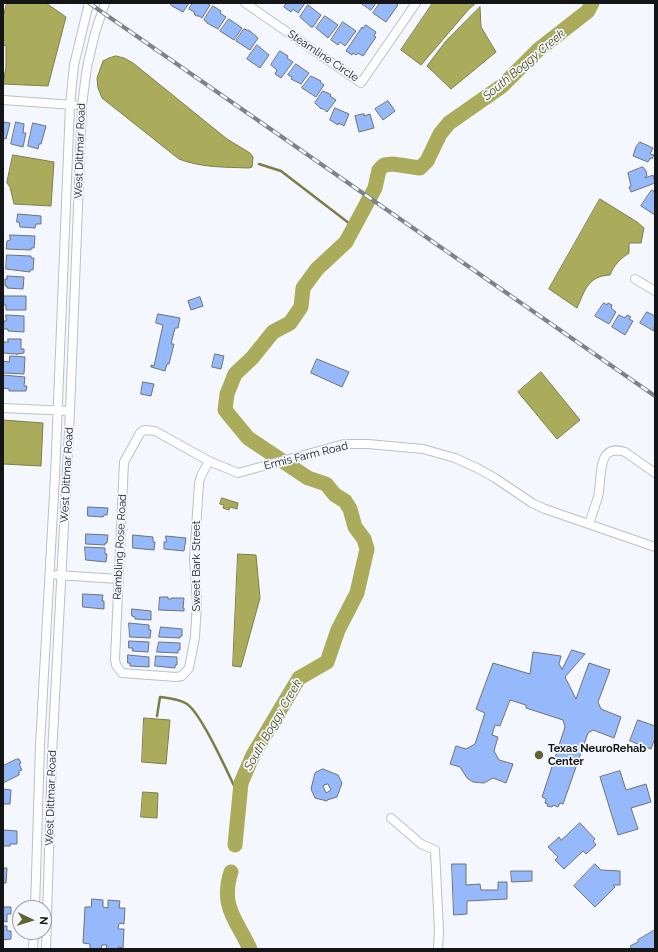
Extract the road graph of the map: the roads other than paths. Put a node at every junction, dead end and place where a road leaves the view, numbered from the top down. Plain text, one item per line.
1 (89, 3) edge
2 (105, 3) edge
3 (245, 3) edge
4 (416, 3) edge
5 (3, 100) edge
6 (70, 105) junction
7 (82, 105) junction
8 (635, 279) dead end
9 (655, 291) edge
10 (3, 408) edge
11 (58, 411) junction
12 (70, 411) junction
13 (140, 432) joint
14 (210, 460) junction
15 (655, 473) edge
16 (589, 524) junction
17 (655, 547) edge
18 (49, 575) junction
19 (62, 576) junction
20 (118, 579) junction
21 (116, 665) joint
22 (391, 818) dead end
23 (35, 900) edge
24 (46, 949) edge
25 (438, 949) edge

1 - 6 street, West Dittmar Road
2 - 7 street, West Dittmar Road
3 - 4 street, Steamline Circle
5 - 6 street
6 - 7 street
6 - 11 street, West Dittmar Road
7 - 12 street, West Dittmar Road
8 - 9 street
10 - 11 street
11 - 12 street
11 - 18 street, West Dittmar Road
12 - 19 street, West Dittmar Road
13 - 14 street, Ermis Farm Road
13 - 20 street, Rambling Rose Road
14 - 16 street, Ermis Farm Road
14 - 21 street, Sweet Bark Street
15 - 16 street
16 - 17 street, Ermis Farm Road
18 - 19 street
18 - 23 street, West Dittmar Road
19 - 20 street
19 - 24 street, West Dittmar Road
20 - 21 street, Rambling Rose Road
22 - 25 street

